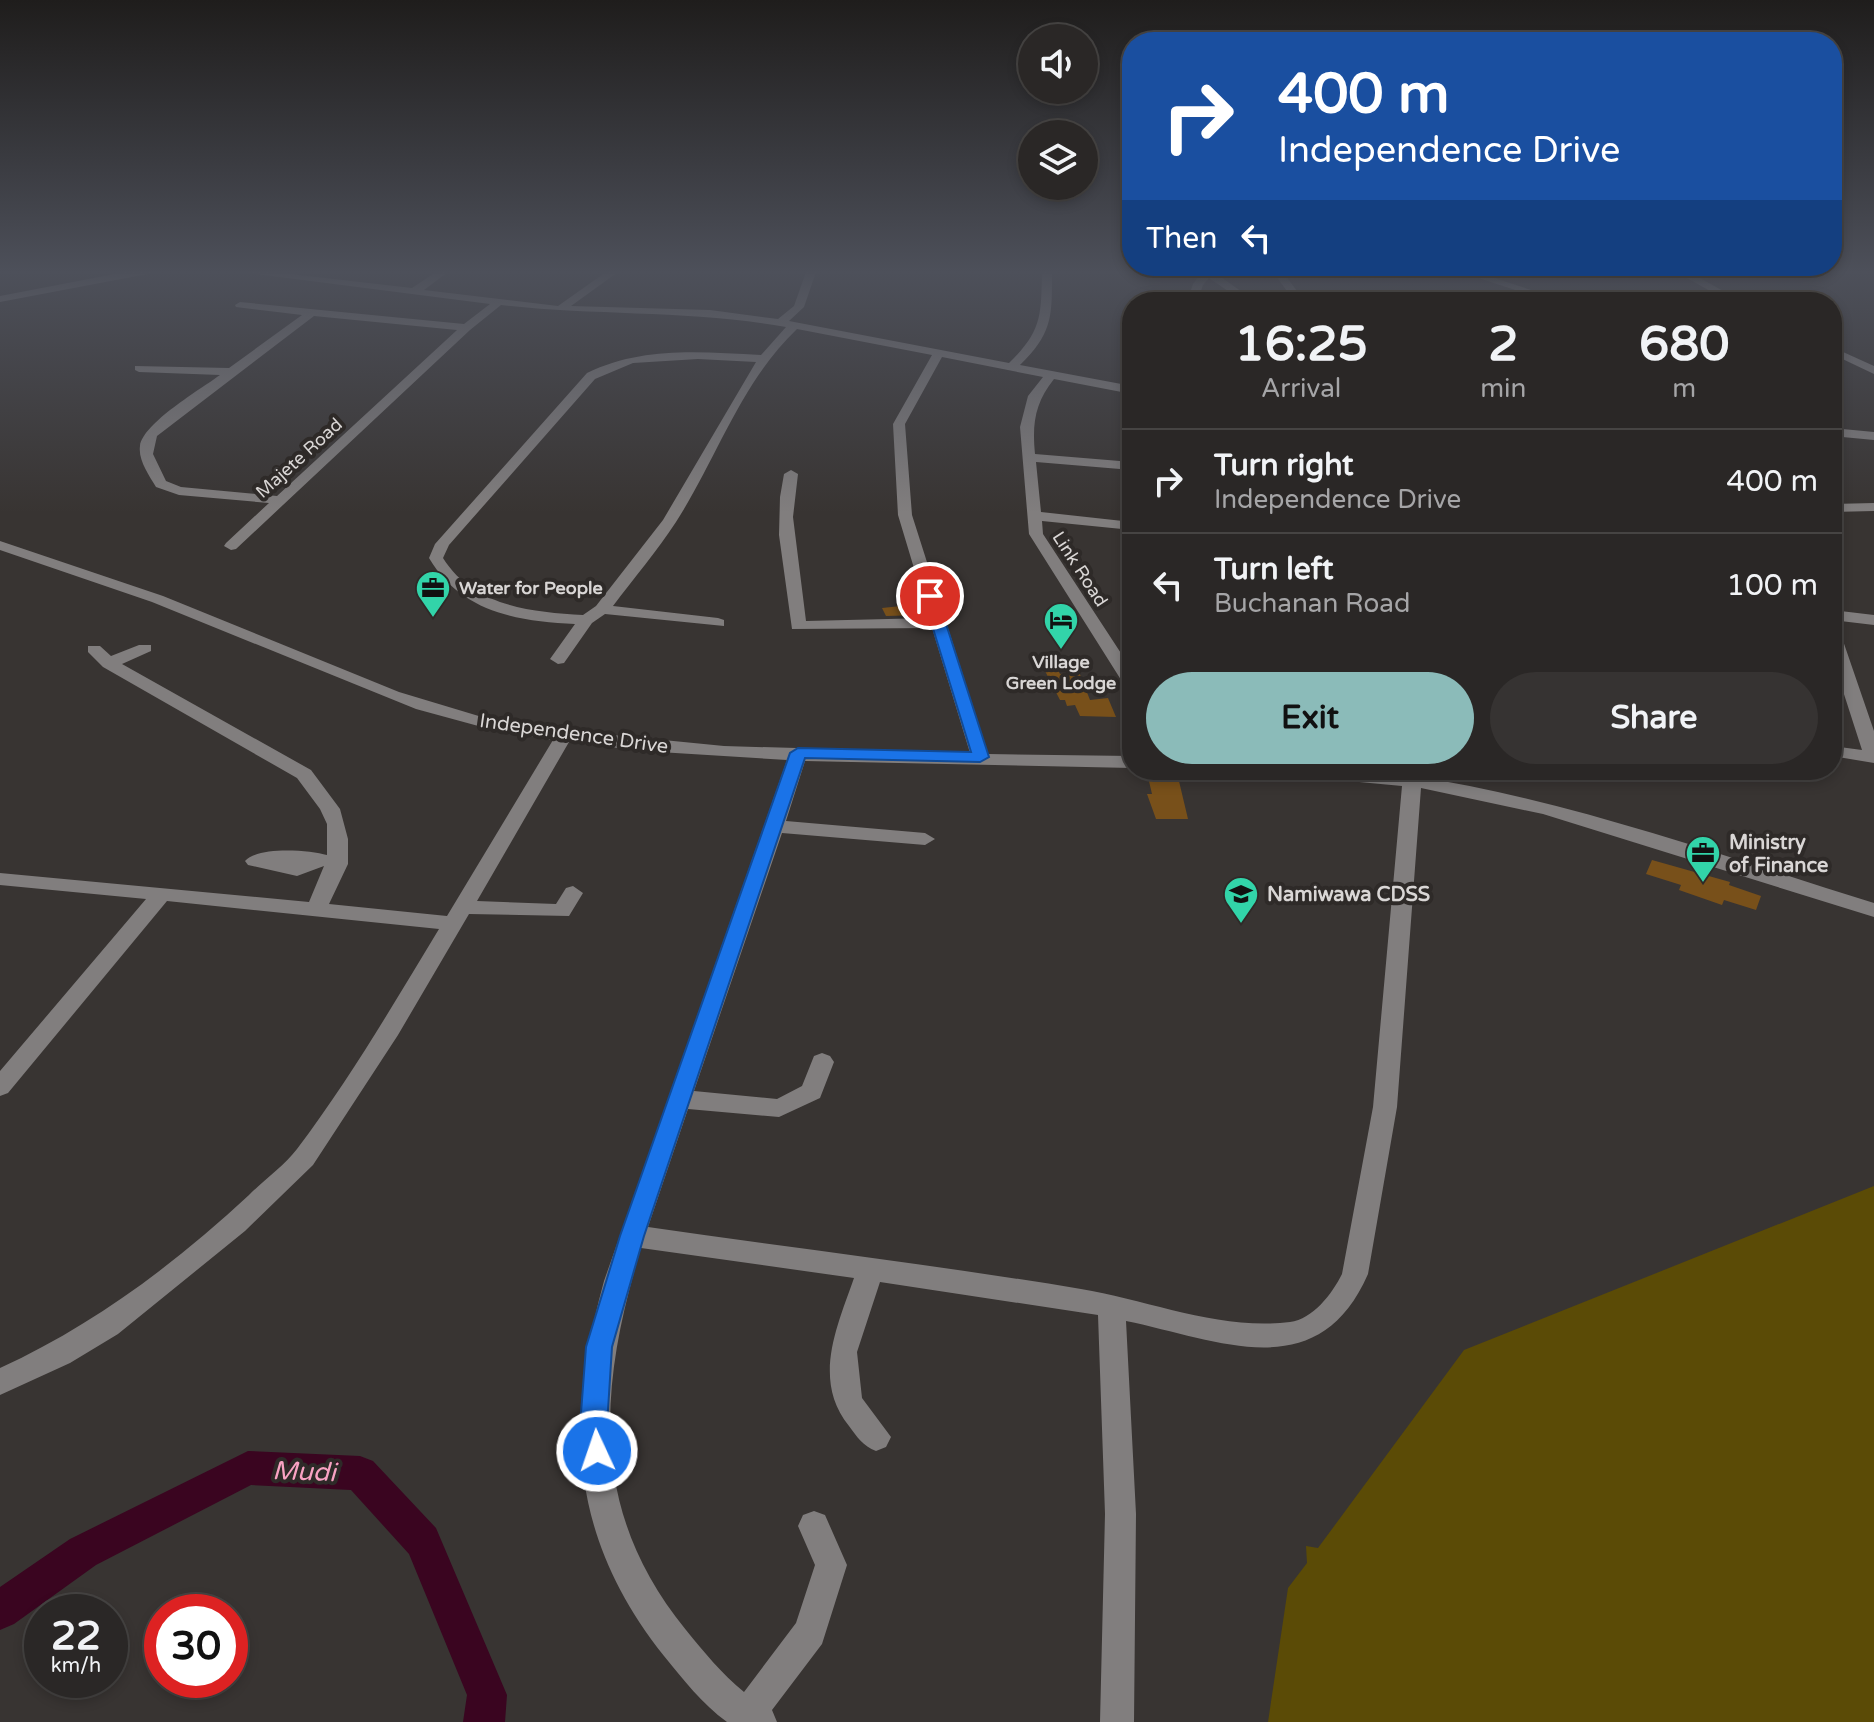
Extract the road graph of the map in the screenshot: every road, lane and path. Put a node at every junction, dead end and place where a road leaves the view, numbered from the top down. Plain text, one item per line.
1 (258, 352) edge
2 (439, 352) edge
3 (768, 352) edge
4 (936, 352) edge
5 (1025, 352) edge
6 (939, 353) junction
7 (1842, 355) edge
8 (764, 359) junction
9 (1842, 366) edge
10 (139, 368) dead end
11 (1010, 368) junction
12 (1874, 371) edge
13 (232, 372) junction
14 (1051, 375) junction
15 (1122, 388) edge
16 (1842, 433) edge
17 (1874, 436) edge
18 (1029, 457) junction
19 (1122, 465) edge
20 (791, 474) dead end
21 (277, 500) junction
22 (1874, 507) edge
23 (1842, 508) edge
24 (1034, 516) junction
25 (1122, 525) edge
26 (0, 545) edge
27 (231, 546) dead end
28 (602, 609) junction
29 (1842, 616) edge
30 (586, 620) junction
31 (1874, 620) edge
32 (718, 623) dead end
33 (938, 623) junction
34 (1109, 646) junction
35 (145, 648) dead end
36 (1122, 648) edge
37 (94, 649) dead end
38 (558, 659) dead end
39 (1842, 662) edge
40 (109, 663) junction
41 (1122, 667) edge
42 (564, 736) junction
43 (1842, 752) edge
44 (798, 753) junction
45 (980, 757) junction
46 (1874, 757) edge
47 (1122, 762) edge
48 (1407, 780) edge
49 (1412, 781) junction
50 (774, 826) junction
51 (925, 839) dead end
52 (315, 860) dead end
53 (338, 864) junction
54 (0, 879) edge
55 (573, 893) dead end
56 (162, 894) junction
57 (316, 910) junction
58 (1874, 910) edge
59 (457, 915) junction
60 (822, 1062) dead end
61 (0, 1087) edge
62 (679, 1099) junction
63 (632, 1236) junction
64 (870, 1272) junction
65 (1111, 1306) junction
66 (0, 1382) edge
67 (876, 1437) dead end
68 (814, 1526) dead end
69 (754, 1719) edge
70 (1117, 1722) edge

1 - 13 street
2 - 21 street, Majete Road
3 - 8 street
4 - 6 street
5 - 11 street
6 - 11 street
6 - 33 street
7 - 12 street
8 - 28 street
8 - 30 street
9 - 12 street
10 - 13 street
11 - 14 street
13 - 21 street
14 - 15 street
14 - 18 street, Link Road
16 - 17 street
18 - 19 street
18 - 24 street, Link Road
20 - 33 street
21 - 27 street, Majete Road
22 - 23 street
24 - 25 street
24 - 34 street, Link Road
26 - 42 street, Independence Drive
28 - 30 street
28 - 32 street
29 - 31 street
30 - 38 street
33 - 45 street
34 - 36 street
34 - 41 street, Link Road
35 - 40 street
37 - 40 street
39 - 46 street
40 - 53 street
42 - 44 street, Independence Drive
42 - 59 street
43 - 46 street
44 - 45 street, Independence Drive
44 - 50 street
45 - 47 street, Independence Drive
48 - 49 street
49 - 58 street
49 - 65 street
50 - 51 street
50 - 62 street
52 - 53 street
53 - 57 street
54 - 56 street
55 - 59 street
56 - 57 street
56 - 61 street
57 - 59 street
59 - 66 street
60 - 62 street
62 - 63 street
63 - 64 street
63 - 69 street
64 - 65 street
64 - 67 street
65 - 70 street
68 - 69 street

